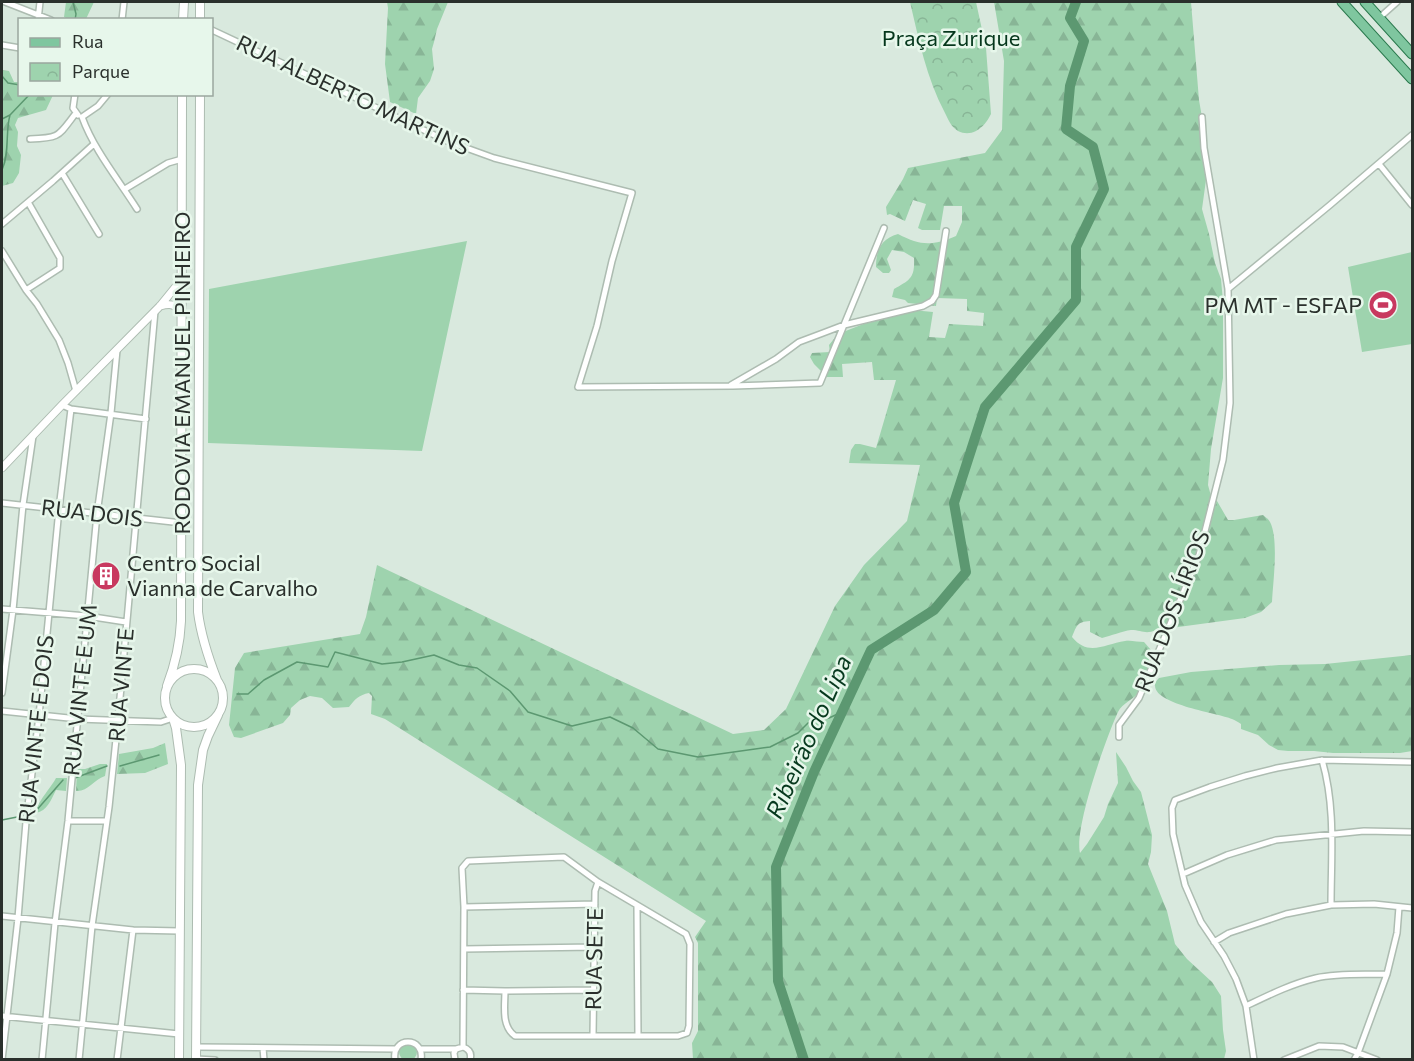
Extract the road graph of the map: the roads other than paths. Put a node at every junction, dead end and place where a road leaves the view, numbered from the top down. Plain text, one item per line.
1 (5, 2) edge
2 (40, 2) edge
3 (124, 2) edge
4 (184, 2) edge
5 (200, 2) edge
6 (1342, 2) edge
7 (1365, 2) edge
8 (1397, 2) edge
9 (38, 17) edge
10 (122, 18) edge
11 (183, 18) edge
12 (200, 18) edge
13 (1379, 18) junction
14 (213, 30) edge
15 (2, 45) edge
16 (18, 48) edge
17 (1413, 54) edge
18 (1413, 79) edge
19 (75, 96) edge
20 (106, 96) edge
21 (182, 96) edge
22 (200, 96) edge
23 (76, 113) junction
24 (82, 117) junction
25 (1202, 117) dead end
26 (1413, 135) edge
27 (30, 139) dead end
28 (94, 144) junction
29 (182, 159) junction
30 (1379, 164) junction
31 (62, 173) junction
32 (125, 189) junction
33 (28, 202) junction
34 (1413, 205) edge
35 (137, 209) dead end
36 (2, 224) edge
37 (884, 228) dead end
38 (946, 231) dead end
39 (99, 234) dead end
40 (2, 251) edge
41 (182, 278) junction
42 (1228, 289) junction
43 (26, 290) junction
44 (158, 309) junction
45 (181, 315) junction
46 (844, 325) junction
47 (117, 350) junction
48 (726, 386) junction
49 (76, 391) junction
50 (62, 405) junction
51 (71, 408) junction
52 (111, 413) junction
53 (146, 418) junction
54 (33, 435) junction
55 (2, 468) edge
56 (2, 503) edge
57 (23, 505) junction
58 (59, 509) junction
59 (97, 514) junction
60 (137, 518) junction
61 (182, 523) junction
62 (2, 609) edge
63 (13, 610) junction
64 (49, 613) junction
65 (87, 616) junction
66 (126, 622) junction
67 (217, 680) junction
68 (167, 686) junction
69 (2, 693) edge
70 (2, 711) edge
71 (218, 715) junction
72 (39, 716) junction
73 (173, 718) junction
74 (78, 719) junction
75 (118, 720) junction
76 (1119, 738) dead end
77 (1322, 760) junction
78 (1413, 762) edge
79 (68, 821) junction
80 (106, 821) junction
81 (1413, 832) edge
82 (1333, 835) junction
83 (1183, 874) junction
84 (598, 882) junction
85 (595, 904) junction
86 (637, 906) junction
87 (1331, 906) junction
88 (1399, 906) junction
89 (464, 907) junction
90 (1413, 908) edge
91 (2, 916) edge
92 (18, 918) junction
93 (55, 923) junction
94 (92, 926) junction
95 (133, 930) junction
96 (179, 932) junction
97 (1214, 942) junction
98 (595, 947) junction
99 (464, 949) junction
100 (1387, 974) junction
101 (463, 990) junction
102 (594, 990) junction
103 (506, 991) junction
104 (1246, 1006) junction
105 (4, 1016) edge
106 (46, 1022) junction
107 (82, 1024) junction
108 (120, 1029) junction
109 (179, 1034) junction
110 (593, 1036) junction
111 (638, 1036) junction
112 (196, 1047) junction
113 (463, 1047) junction
114 (263, 1048) junction
115 (396, 1049) junction
116 (421, 1049) junction
117 (456, 1049) junction
118 (1358, 1053) junction
119 (2, 1059) edge
120 (42, 1059) edge
121 (79, 1059) edge
122 (117, 1059) edge
123 (179, 1059) edge
124 (196, 1059) edge
125 (215, 1059) edge
126 (264, 1059) edge
127 (395, 1059) edge
128 (421, 1059) edge
129 (455, 1059) edge
130 (470, 1059) edge
131 (1254, 1059) edge
132 (1284, 1059) edge
133 (1354, 1059) edge
134 (1377, 1059) edge

1 - 9 street
2 - 9 street
3 - 10 street
4 - 11 main road
5 - 12 main road
6 - 18 main road
7 - 13 main road
8 - 13 street
13 - 17 main road
14 - 48 street, RUA ALBERTO MARTINS
15 - 16 street
19 - 23 street
20 - 24 street
21 - 29 main road, RODOVIA EMANUEL PINHEIRO
22 - 67 main road, RODOVIA EMANUEL PINHEIRO
23 - 24 street
23 - 27 street
24 - 28 street
25 - 42 street, RUA DOS LÍRIOS
26 - 30 street
28 - 31 street
28 - 32 street
29 - 32 street
29 - 41 main road, RODOVIA EMANUEL PINHEIRO
30 - 34 street
30 - 42 street
31 - 33 street
31 - 39 street
32 - 35 street
33 - 36 street
33 - 43 street
37 - 46 street
38 - 46 street
40 - 43 street
41 - 44 street
41 - 45 main road, RODOVIA EMANUEL PINHEIRO
42 - 76 street, RUA DOS LÍRIOS
43 - 49 street
44 - 45 street
44 - 47 street
44 - 53 street, RUA VINTE
45 - 61 main road, RODOVIA EMANUEL PINHEIRO
46 - 48 street
46 - 48 street
47 - 49 street
47 - 52 street, RUA VINTE E UM
49 - 50 street
50 - 51 street
50 - 54 street
51 - 52 street
51 - 58 street, RUA VINTE E DOIS
52 - 53 street
52 - 59 street, RUA VINTE E UM
53 - 60 street, RUA VINTE
54 - 55 street
54 - 57 street
56 - 57 street, RUA DOIS
57 - 58 street, RUA DOIS
57 - 63 street
58 - 59 street, RUA DOIS
58 - 64 street, RUA VINTE E DOIS
59 - 60 street, RUA DOIS
59 - 65 street, RUA VINTE E UM
60 - 61 street, RUA DOIS
60 - 66 street, RUA VINTE
61 - 68 main road, RODOVIA EMANUEL PINHEIRO
62 - 63 street
63 - 64 street
63 - 69 street
64 - 65 street
64 - 72 street, RUA VINTE E DOIS
65 - 66 street
65 - 74 street, RUA VINTE E UM
66 - 75 street, RUA VINTE
67 - 68 main road
67 - 71 main road
68 - 73 main road
70 - 72 street
71 - 73 main road
71 - 112 main road
72 - 74 street
72 - 92 street, RUA VINTE E DOIS
73 - 75 street
73 - 96 main road
74 - 75 street
74 - 79 street, RUA VINTE E UM
75 - 80 street, RUA VINTE
77 - 78 street
77 - 82 street
77 - 83 street
79 - 80 street
79 - 93 street, RUA VINTE E UM
80 - 94 street, RUA VINTE
81 - 82 street
82 - 83 street
82 - 87 street
83 - 97 street
84 - 85 street, RUA SETE
84 - 86 street
84 - 89 street
85 - 89 street
85 - 98 street, RUA SETE
86 - 111 street
86 - 111 street
87 - 88 street
87 - 97 street
88 - 90 street
88 - 100 street
89 - 99 street
91 - 92 street
92 - 93 street
92 - 105 street, RUA VINTE E DOIS
93 - 94 street
93 - 106 street, RUA VINTE E UM
94 - 95 street
94 - 107 street, RUA VINTE
95 - 96 street
95 - 108 street
96 - 109 main road
97 - 104 street
98 - 99 street
98 - 102 street, RUA SETE
99 - 101 street
100 - 104 street
100 - 118 street
101 - 103 street
101 - 113 street
102 - 103 street
102 - 110 street, RUA SETE
103 - 110 street
104 - 131 street
105 - 106 street
105 - 119 street, RUA VINTE E DOIS
106 - 107 street
106 - 120 street, RUA VINTE E UM
107 - 108 street
107 - 121 street, RUA VINTE
108 - 109 street
108 - 122 street
109 - 123 main road
110 - 111 street
112 - 114 street
112 - 124 main road
113 - 117 street
113 - 130 street
114 - 115 street
114 - 126 street
115 - 116 street
115 - 127 street
116 - 117 street
116 - 128 street
117 - 129 street
118 - 132 street
118 - 133 street
118 - 134 street
124 - 125 street

